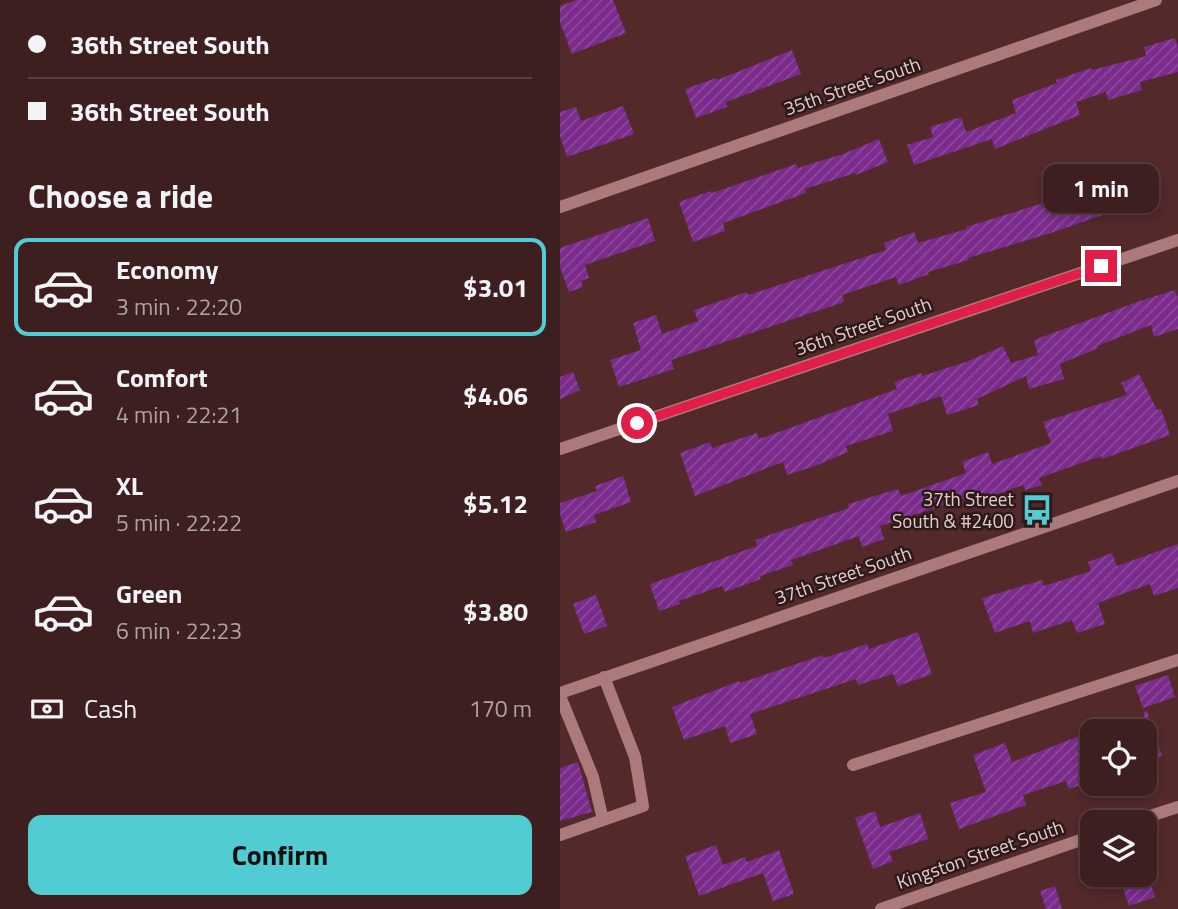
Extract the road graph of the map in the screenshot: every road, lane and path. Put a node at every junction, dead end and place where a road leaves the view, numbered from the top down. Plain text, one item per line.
1 (1156, 0) edge
2 (560, 207) edge
3 (1178, 240) edge
4 (560, 449) edge
5 (1178, 481) edge
6 (1178, 660) edge
7 (604, 677) junction
8 (560, 695) edge
9 (853, 765) dead end
10 (1178, 807) edge
11 (1157, 814) edge
12 (603, 820) junction
13 (560, 835) edge
14 (1080, 840) edge
15 (881, 909) edge

1 - 2 street, 35th Street South
3 - 4 street, 36th Street South
5 - 7 street, 37th Street South
6 - 9 street
7 - 8 street, 37th Street South
7 - 12 street
8 - 12 street
10 - 11 street
12 - 13 street
14 - 15 street, Kingston Street South

